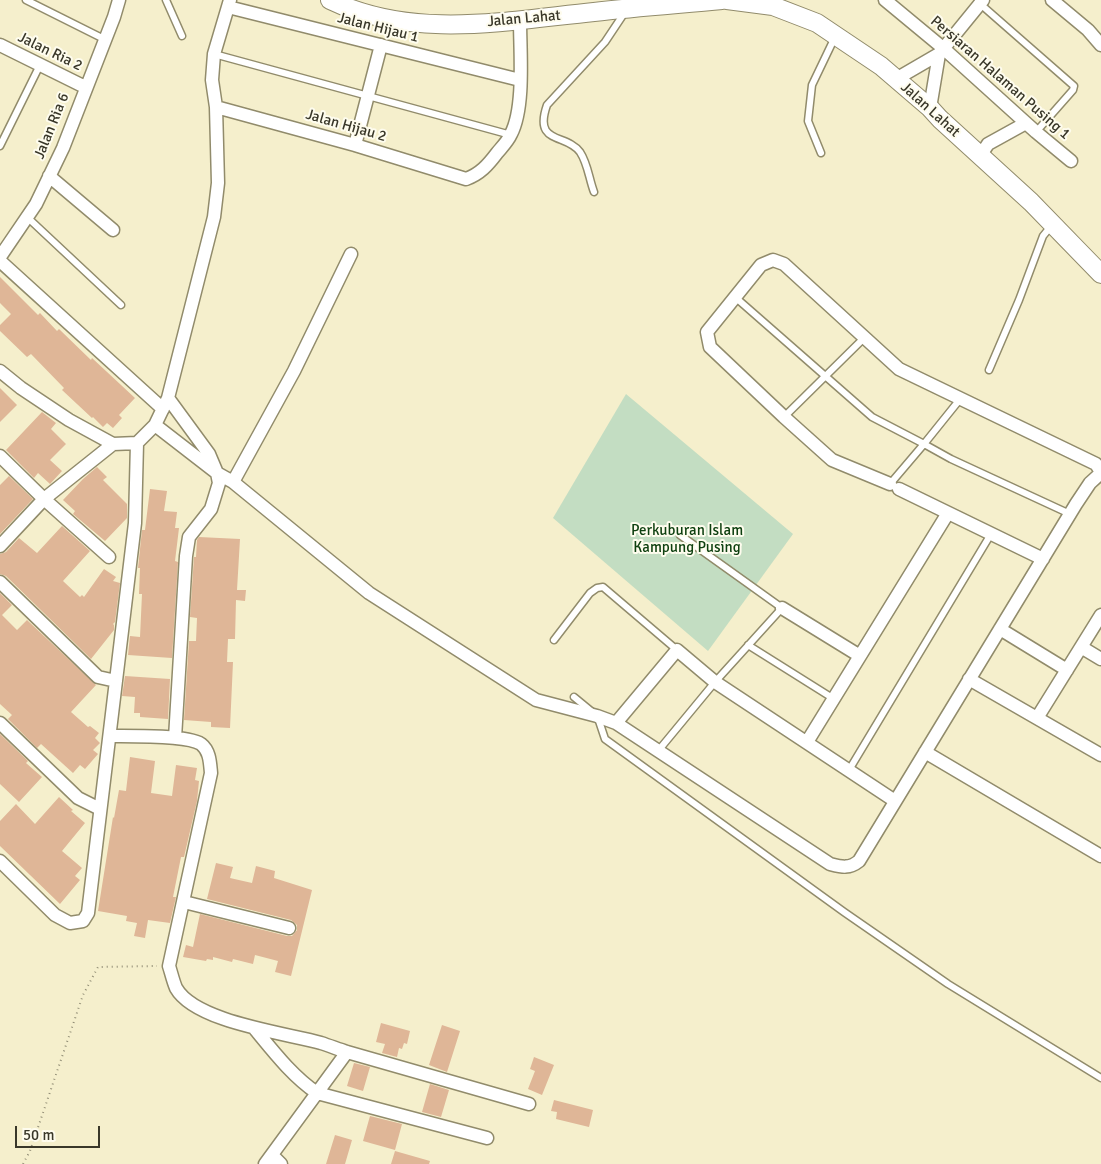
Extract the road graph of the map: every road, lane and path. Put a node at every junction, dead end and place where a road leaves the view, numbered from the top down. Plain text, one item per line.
1 (26, 0) edge
2 (118, 0) edge
3 (166, 0) edge
4 (330, 0) edge
5 (722, 0) edge
6 (728, 0) edge
7 (885, 0) edge
8 (980, 1) edge
9 (1059, 2) edge
10 (229, 4) edge
11 (594, 6) edge
12 (627, 9) junction
13 (520, 20) junction
14 (1100, 25) edge
15 (1088, 30) junction
16 (836, 35) junction
17 (182, 36) dead end
18 (104, 39) junction
19 (0, 45) edge
20 (381, 45) junction
21 (1101, 45) edge
22 (941, 51) junction
23 (214, 54) junction
24 (40, 65) junction
25 (896, 78) junction
26 (520, 80) junction
27 (85, 87) junction
28 (367, 96) junction
29 (216, 107) junction
30 (930, 108) junction
31 (1026, 123) junction
32 (1036, 132) junction
33 (511, 135) junction
34 (355, 145) junction
35 (0, 146) edge
36 (821, 153) dead end
37 (980, 156) junction
38 (1071, 161) dead end
39 (49, 176) junction
40 (594, 192) dead end
41 (27, 217) junction
42 (1052, 224) junction
43 (113, 230) dead end
44 (351, 254) dead end
45 (0, 259) edge
46 (1101, 274) edge
47 (736, 297) junction
48 (121, 305) dead end
49 (864, 338) junction
50 (989, 370) dead end
51 (825, 375) junction
52 (2, 376) edge
53 (961, 398) junction
54 (166, 403) junction
55 (784, 417) junction
56 (155, 425) junction
57 (137, 443) junction
58 (113, 444) junction
59 (924, 444) junction
60 (0, 456) edge
61 (1101, 472) edge
62 (217, 473) junction
63 (233, 482) junction
64 (894, 487) junction
65 (44, 499) junction
66 (948, 513) junction
67 (1070, 514) junction
68 (991, 534) junction
69 (680, 535) dead end
70 (0, 546) edge
71 (109, 557) dead end
72 (1043, 559) junction
73 (0, 582) edge
74 (782, 608) junction
75 (1101, 615) edge
76 (1000, 629) junction
77 (554, 640) dead end
78 (748, 645) junction
79 (1081, 648) junction
80 (677, 650) junction
81 (860, 656) junction
82 (1101, 659) edge
83 (1067, 670) junction
84 (969, 679) junction
85 (116, 682) junction
86 (715, 682) junction
87 (574, 697) dead end
88 (834, 699) junction
89 (597, 716) junction
90 (1037, 718) junction
91 (0, 723) edge
92 (616, 724) junction
93 (111, 736) junction
94 (175, 738) junction
95 (807, 742) junction
96 (658, 751) junction
97 (925, 752) junction
98 (1101, 755) edge
99 (849, 770) junction
100 (895, 801) junction
101 (100, 810) junction
102 (1101, 856) edge
103 (0, 861) edge
104 (184, 902) junction
105 (289, 928) dead end
106 (169, 966) junction
107 (254, 1028) junction
108 (347, 1052) junction
109 (1101, 1078) edge
110 (317, 1093) junction
111 (529, 1104) dead end
112 (487, 1138) dead end
113 (268, 1160) edge
114 (23, 1164) edge
115 (282, 1164) edge

1 - 18 lane
2 - 18 street, Jalan Ria 6
3 - 17 lane
4 - 13 main road, Jalan Lahat
5 - 12 main road, Jalan Lahat
6 - 16 main road, Jalan Lahat
7 - 22 street, Persiaran Halaman Pusing 1
8 - 22 street
8 - 32 lane
9 - 15 street
10 - 20 street, Jalan Hijau 1
10 - 23 street
11 - 12 main road, Jalan Lahat
11 - 13 main road, Jalan Lahat
12 - 40 lane
13 - 26 street
14 - 15 street
15 - 21 street
16 - 25 main road, Jalan Lahat
16 - 36 lane
18 - 27 street, Jalan Ria 6
19 - 24 street, Jalan Ria 2
20 - 26 street, Jalan Hijau 1
20 - 28 street
22 - 25 street
22 - 30 street
22 - 31 street, Persiaran Halaman Pusing 1
23 - 28 lane
23 - 29 street
24 - 27 street, Jalan Ria 2
24 - 35 lane
25 - 30 main road, Jalan Lahat
26 - 33 street
27 - 39 street, Jalan Ria 6
28 - 33 lane
28 - 34 street
29 - 34 street, Jalan Hijau 2
29 - 54 street
30 - 37 main road, Jalan Lahat
31 - 32 street, Persiaran Halaman Pusing 1
31 - 37 street
32 - 38 street, Persiaran Halaman Pusing 1
33 - 34 street, Jalan Hijau 2
37 - 42 main road, Jalan Lahat
39 - 41 street, Jalan Ria 6
39 - 43 street
41 - 45 street, Jalan Ria 6
41 - 48 lane
42 - 46 main road, Jalan Lahat
42 - 50 lane
44 - 63 street
45 - 54 street
47 - 49 street
47 - 51 lane
47 - 55 street
49 - 51 lane
49 - 53 street
51 - 55 lane
51 - 59 lane
52 - 58 street
53 - 59 lane
53 - 61 street
54 - 56 street
54 - 62 street
55 - 64 street
56 - 57 street
56 - 62 street
57 - 58 street
57 - 85 street
58 - 65 street
59 - 64 lane
59 - 67 lane
60 - 65 street
61 - 67 street
62 - 63 street
62 - 94 street
63 - 89 street
64 - 66 street
65 - 70 street
65 - 71 street
66 - 68 street
66 - 81 street
67 - 72 street
68 - 72 street
68 - 99 lane
69 - 74 lane
72 - 76 street
73 - 85 street
74 - 78 lane
74 - 81 street
75 - 79 street
76 - 83 street
76 - 84 street
77 - 80 lane
78 - 86 lane
78 - 88 lane
79 - 82 street
79 - 83 street
80 - 86 street
80 - 92 street
81 - 88 street
83 - 90 street
84 - 90 street
84 - 97 street
85 - 93 street
86 - 95 street
86 - 96 lane
87 - 89 lane
88 - 95 street
89 - 92 street
89 - 109 lane
90 - 98 street
91 - 101 street
92 - 96 street
93 - 94 street
93 - 101 street
94 - 104 street
95 - 99 street
96 - 100 street
97 - 100 street
97 - 102 street
99 - 100 street
101 - 103 street
104 - 105 street
104 - 106 street
106 - 107 street
106 - 114 path
107 - 108 street
107 - 110 street
108 - 110 street
108 - 111 street
110 - 112 street
110 - 113 street
113 - 115 street

